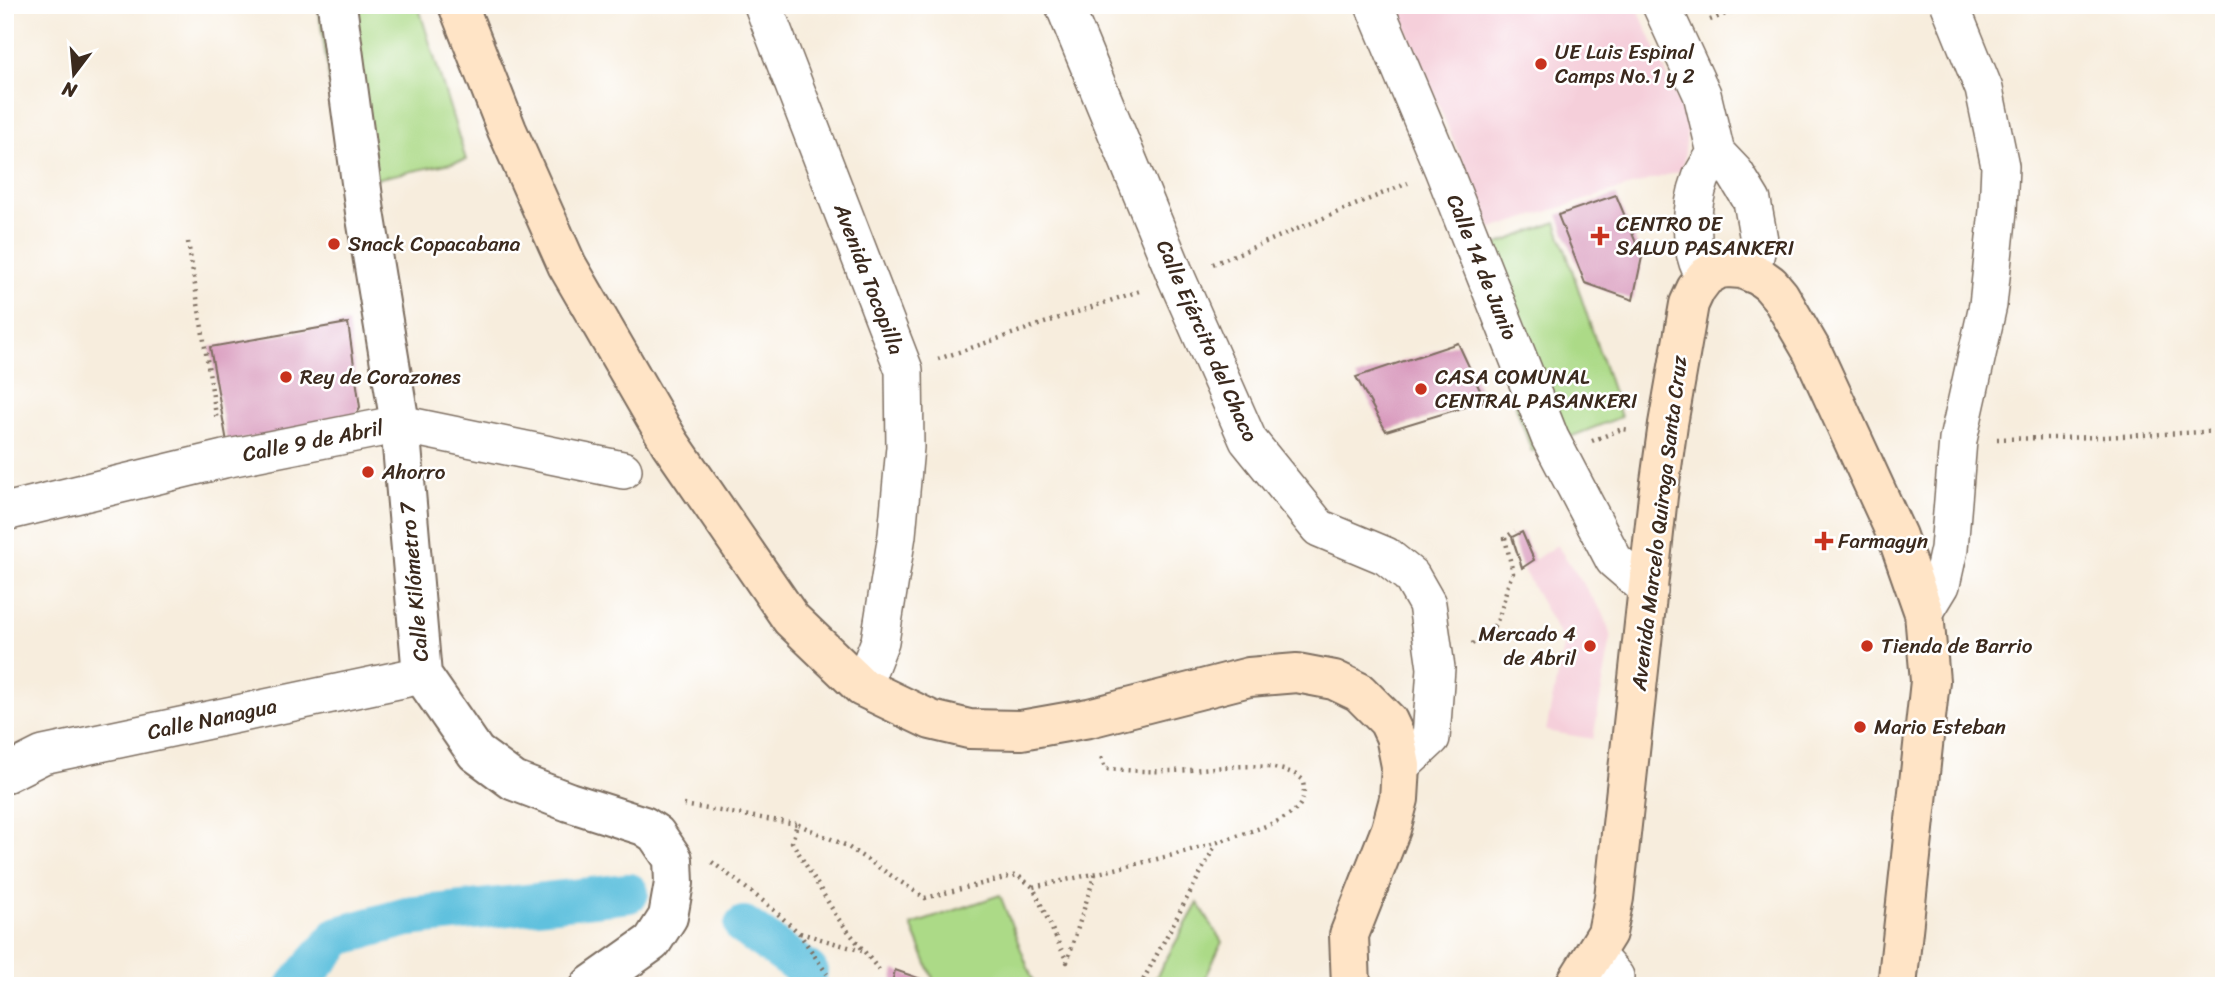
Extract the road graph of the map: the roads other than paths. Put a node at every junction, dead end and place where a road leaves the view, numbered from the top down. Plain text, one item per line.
1 (337, 5) edge
2 (458, 5) edge
3 (763, 5) edge
4 (1064, 5) edge
5 (1374, 5) edge
6 (1661, 5) edge
7 (1950, 5) edge
8 (1716, 153) junction
9 (1751, 272) junction
10 (1705, 277) junction
11 (400, 424) junction
12 (623, 470) dead end
13 (5, 512) edge
14 (1649, 590) junction
15 (1924, 613) junction
16 (422, 676) junction
17 (862, 687) junction
18 (1401, 766) junction
19 (5, 774) edge
20 (1604, 970) edge
21 (590, 986) edge
22 (1351, 986) edge
23 (1574, 986) edge
24 (1897, 986) edge

1 - 11 street, Calle Kilómetro 7
2 - 17 main road
3 - 17 street, Avenida Tocopilla
4 - 18 street, Calle Ejército del Chaco
5 - 14 street, Calle 14 de Junio
6 - 8 street
7 - 15 street
8 - 9 street
8 - 10 street
9 - 10 main road
9 - 15 main road
10 - 14 main road, Avenida Marcelo Quiroga Santa Cruz
11 - 12 street, Calle 9 de Abril
11 - 13 street, Calle 9 de Abril
11 - 16 street, Calle Kilómetro 7
14 - 20 main road, Avenida Marcelo Quiroga Santa Cruz
15 - 24 main road
16 - 19 street, Calle Nanagua
16 - 21 street, Calle Kilómetro 7
17 - 18 main road
18 - 22 main road
20 - 23 main road, Avenida Marcelo Quiroga Santa Cruz

